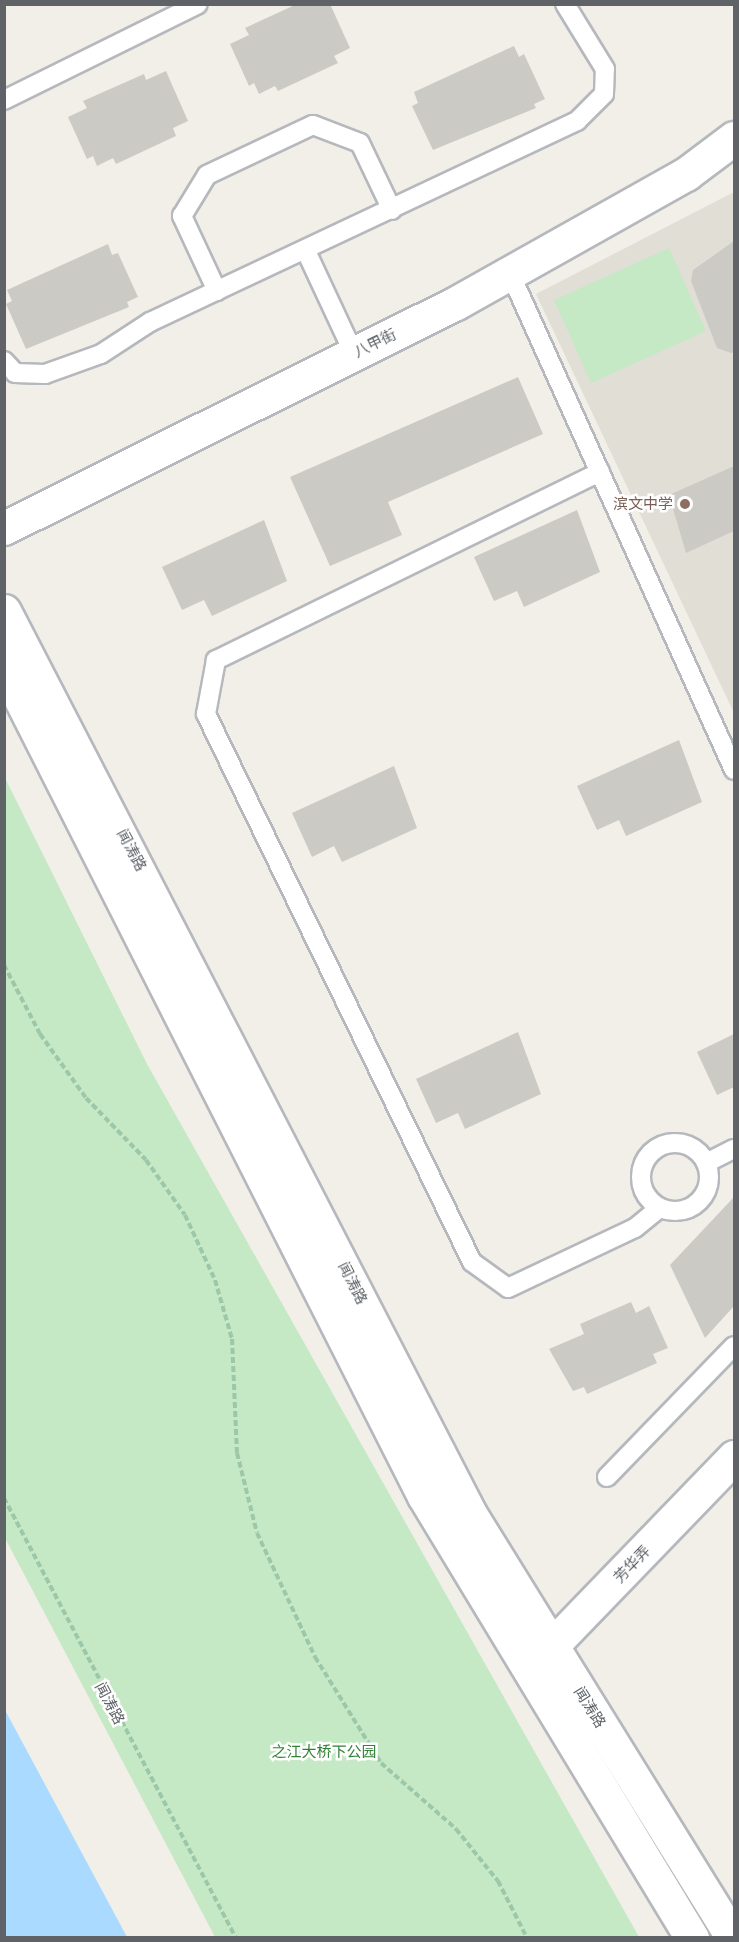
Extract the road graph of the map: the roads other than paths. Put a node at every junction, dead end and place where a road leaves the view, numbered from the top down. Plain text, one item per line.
1 (198, 4) edge
2 (565, 4) edge
3 (4, 100) edge
4 (735, 138) edge
5 (392, 210) junction
6 (306, 251) junction
7 (510, 273) junction
8 (217, 291) junction
9 (354, 354) junction
10 (4, 361) edge
11 (600, 472) junction
12 (4, 528) edge
13 (4, 611) edge
14 (4, 666) edge
15 (735, 770) edge
16 (735, 1149) edge
17 (706, 1164) junction
18 (660, 1208) junction
19 (735, 1346) edge
20 (735, 1457) edge
21 (607, 1477) dead end
22 (552, 1646) junction
23 (528, 1670) junction
24 (692, 1938) edge
25 (733, 1938) edge

1 - 3 lane
2 - 5 lane
4 - 7 main road, 八甲街
5 - 6 lane
5 - 8 lane
6 - 8 lane
6 - 9 lane
7 - 9 main road, 八甲街
7 - 11 lane
8 - 10 lane
9 - 12 main road, 八甲街
11 - 15 lane
11 - 18 lane
13 - 22 main road, 闻涛路
14 - 23 main road, 闻涛路
16 - 17 lane
17 - 18 lane
17 - 18 lane
19 - 21 lane
20 - 22 main road, 芳华弄
22 - 23 main road, 芳华弄
22 - 25 main road, 闻涛路
23 - 24 main road, 闻涛路

